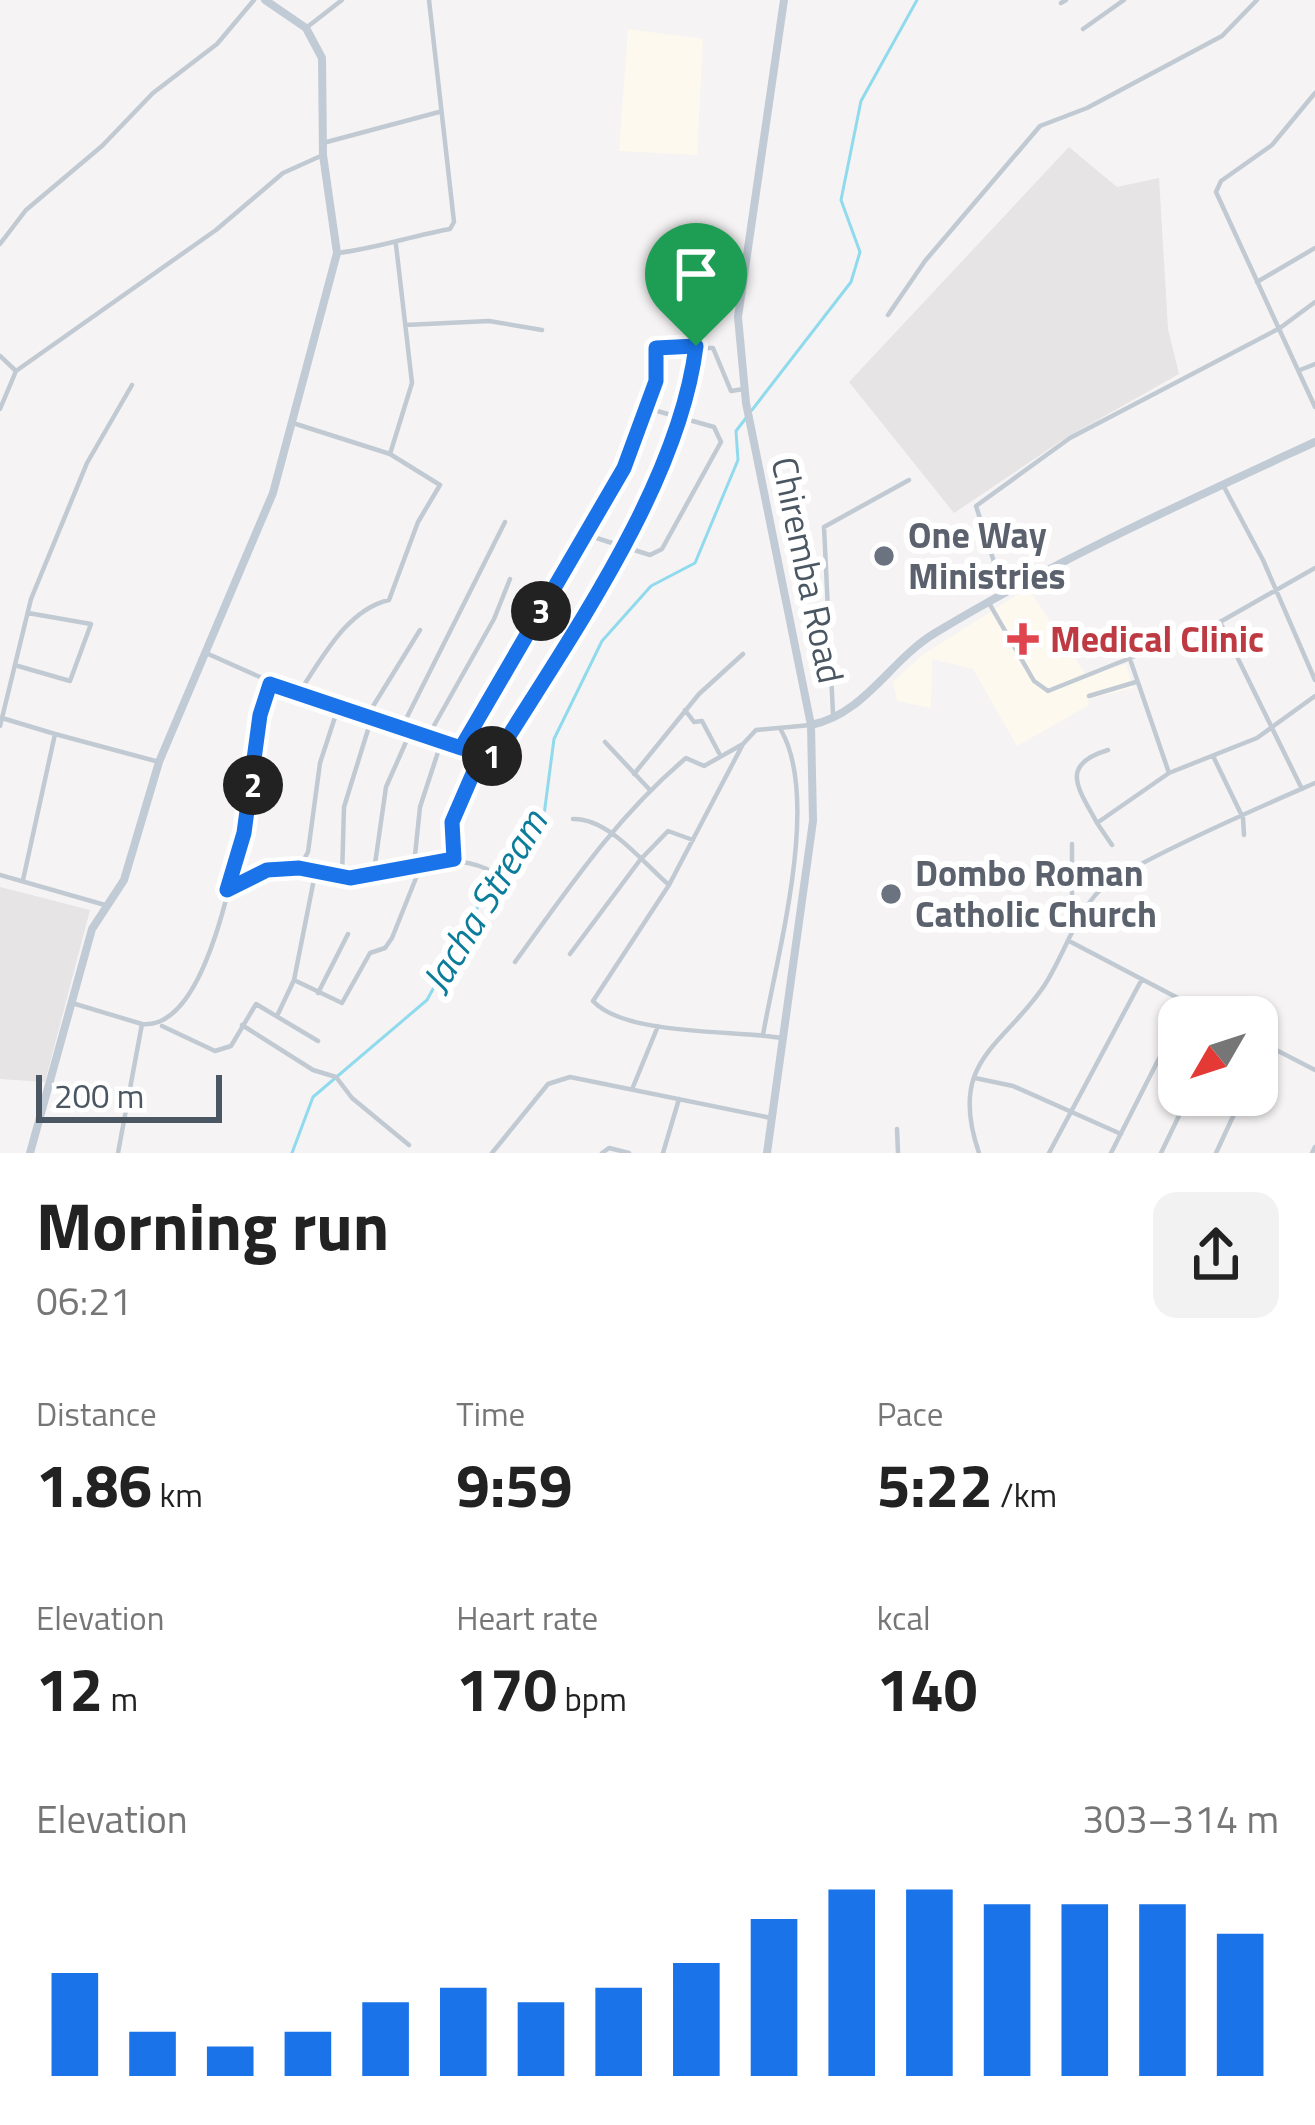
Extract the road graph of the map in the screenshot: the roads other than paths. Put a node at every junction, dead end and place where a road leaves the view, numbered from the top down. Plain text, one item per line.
1 (254, 0) edge
2 (265, 0) edge
3 (342, 0) edge
4 (429, 0) edge
5 (784, 0) edge
6 (1124, 0) edge
7 (1257, 0) edge
8 (306, 28) junction
9 (1083, 29) dead end
10 (1315, 93) edge
11 (439, 112) junction
12 (323, 143) junction
13 (323, 155) junction
14 (0, 244) edge
15 (396, 245) junction
16 (1315, 248) edge
17 (337, 253) junction
18 (1257, 282) junction
19 (1315, 302) edge
20 (888, 315) dead end
21 (405, 325) junction
22 (1280, 328) junction
23 (542, 330) dead end
24 (696, 346) junction
25 (0, 356) edge
26 (1315, 364) edge
27 (1300, 370) junction
28 (16, 371) junction
29 (132, 385) dead end
30 (744, 389) junction
31 (1315, 407) edge
32 (648, 409) junction
33 (0, 410) edge
34 (682, 418) junction
35 (296, 424) junction
36 (1315, 442) edge
37 (389, 454) junction
38 (909, 480) dead end
39 (1222, 485) junction
40 (506, 522) dead end
41 (586, 535) junction
42 (620, 546) junction
43 (1315, 568) edge
44 (510, 579) dead end
45 (1274, 591) junction
46 (1004, 594) junction
47 (988, 603) junction
48 (28, 613) junction
49 (1220, 622) junction
50 (420, 630) dead end
51 (206, 653) junction
52 (743, 654) dead end
53 (1131, 662) junction
54 (17, 666) junction
55 (1315, 680) edge
56 (1136, 682) junction
57 (270, 684) junction
58 (298, 694) junction
59 (1089, 696) dead end
60 (1315, 696) edge
61 (338, 708) junction
62 (685, 710) junction
63 (369, 717) junction
64 (833, 720) junction
65 (1, 722) edge
66 (811, 724) junction
67 (779, 728) junction
68 (1272, 728) junction
69 (401, 729) junction
70 (410, 733) junction
71 (55, 734) junction
72 (427, 738) junction
73 (605, 742) dead end
74 (441, 743) junction
75 (742, 744) junction
76 (461, 748) junction
77 (1108, 750) dead end
78 (720, 754) junction
79 (481, 755) junction
80 (1213, 756) junction
81 (159, 762) junction
82 (1169, 773) junction
83 (634, 774) junction
84 (1315, 783) edge
85 (1302, 788) junction
86 (649, 789) junction
87 (1243, 818) junction
88 (573, 819) dead end
89 (1097, 823) junction
90 (609, 832) junction
91 (1244, 835) dead end
92 (693, 840) junction
93 (1072, 844) dead end
94 (1112, 845) dead end
95 (454, 859) junction
96 (640, 860) junction
97 (418, 864) junction
98 (299, 868) junction
99 (487, 869) dead end
100 (374, 871) junction
101 (315, 874) junction
102 (0, 875) edge
103 (342, 877) junction
104 (23, 880) junction
105 (669, 885) junction
106 (227, 890) junction
107 (105, 905) junction
108 (1080, 924) junction
109 (781, 926) junction
110 (799, 928) junction
111 (348, 934) dead end
112 (1070, 941) junction
113 (570, 954) dead end
114 (514, 962) dead end
115 (1142, 979) junction
116 (294, 980) junction
117 (318, 994) junction
118 (1175, 996) edge
119 (72, 1003) junction
120 (277, 1016) junction
121 (142, 1024) junction
122 (242, 1025) junction
123 (658, 1025) junction
124 (162, 1026) junction
125 (763, 1035) junction
126 (782, 1038) junction
127 (318, 1041) dead end
128 (1278, 1050) edge
129 (1158, 1059) edge
130 (1315, 1070) edge
131 (975, 1078) junction
132 (633, 1087) junction
133 (679, 1099) junction
134 (1072, 1112) junction
135 (1179, 1116) edge
136 (1233, 1116) edge
137 (771, 1118) junction
138 (897, 1129) dead end
139 (1120, 1134) junction
140 (410, 1145) dead end
141 (30, 1153) edge
142 (118, 1153) edge
143 (492, 1153) edge
144 (602, 1153) edge
145 (629, 1153) edge
146 (663, 1153) edge
147 (767, 1153) edge
148 (898, 1153) edge
149 (979, 1153) edge
150 (1049, 1153) edge
151 (1111, 1153) edge
152 (1162, 1153) edge
153 (1216, 1153) edge

1 - 14 street
2 - 8 street
3 - 8 street
4 - 11 street
5 - 30 street, Chiremba Road
6 - 9 street
7 - 20 street
8 - 12 street
10 - 18 street
11 - 12 street
11 - 15 street
12 - 13 street
13 - 17 street
13 - 28 street
15 - 17 street
15 - 21 street
16 - 18 street
17 - 35 street
18 - 22 street
19 - 22 street
21 - 23 street
21 - 37 street
22 - 27 street
22 - 46 street
24 - 30 street
24 - 32 street
24 - 34 street
25 - 28 street
26 - 27 street
27 - 31 street
28 - 33 street
29 - 48 street
30 - 66 street, Chiremba Road
32 - 34 street
32 - 41 street
34 - 42 street
34 - 42 street
35 - 37 street
35 - 51 street
36 - 39 street
37 - 58 street
38 - 64 street
39 - 45 street
39 - 46 street
40 - 69 street
41 - 42 street
41 - 76 street
42 - 79 street
43 - 45 street
44 - 72 street
45 - 49 street
45 - 55 street
46 - 47 street
47 - 53 street
47 - 64 street
48 - 54 street
48 - 54 street
49 - 53 street
49 - 68 street
50 - 63 street
51 - 57 street
51 - 81 street
52 - 62 street
53 - 56 street
54 - 65 street
56 - 59 street
56 - 82 street
57 - 58 street
57 - 106 street
58 - 61 street
60 - 68 street
61 - 63 street
61 - 98 street
62 - 78 street
62 - 83 street
63 - 69 street
63 - 103 street
64 - 66 street
65 - 71 street
66 - 67 street
66 - 110 street, Chiremba Road
67 - 75 street
67 - 109 street
68 - 80 street
68 - 85 street
69 - 70 street
70 - 72 street
70 - 100 street
71 - 81 street
71 - 104 street
72 - 74 street
73 - 83 street
74 - 76 street
74 - 97 street
75 - 78 street
75 - 92 street
76 - 79 street
77 - 89 street
78 - 86 street
79 - 95 street
80 - 82 street
80 - 87 street
81 - 107 street
82 - 89 street
83 - 86 street
84 - 85 street
85 - 87 street
86 - 90 street
87 - 91 street
87 - 108 street
88 - 90 street
89 - 94 street
90 - 96 street
90 - 114 street
92 - 96 street
92 - 105 street
93 - 108 street
95 - 97 street
95 - 99 street
96 - 105 street
96 - 113 street
97 - 100 street
97 - 117 street
98 - 101 street
98 - 106 street
100 - 103 street
101 - 103 street
101 - 116 street
102 - 104 street
104 - 107 street
105 - 123 street
106 - 124 street
107 - 119 street
108 - 112 street
109 - 110 street
109 - 125 street
110 - 126 street, Chiremba Road
111 - 117 street
112 - 115 street
112 - 131 street
115 - 118 street
115 - 134 street
116 - 117 street
116 - 120 street
119 - 121 street
119 - 141 street
120 - 122 street
120 - 127 street
121 - 124 street
121 - 142 street
122 - 124 street
122 - 140 street
123 - 125 street
123 - 132 street
125 - 126 street
126 - 137 street, Chiremba Road
128 - 130 street
129 - 139 street
131 - 134 street
131 - 149 street
132 - 133 street
132 - 143 street
133 - 137 street
133 - 146 street
134 - 139 street
134 - 150 street
135 - 152 street
136 - 153 street
137 - 147 street, Chiremba Road
138 - 148 street
139 - 151 street
144 - 145 street

